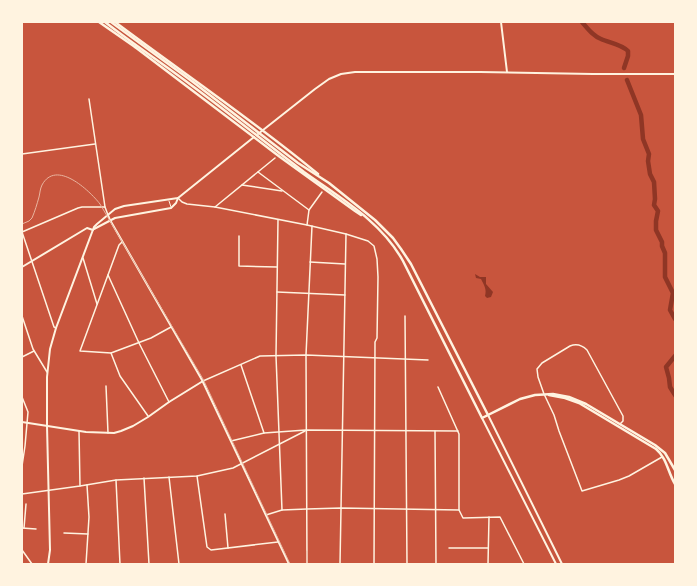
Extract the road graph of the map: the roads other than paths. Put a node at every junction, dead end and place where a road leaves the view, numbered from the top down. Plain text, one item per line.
1 (99, 22) edge
2 (105, 22) edge
3 (111, 22) edge
4 (116, 22) edge
5 (501, 22) edge
6 (140, 40) junction
7 (135, 46) junction
8 (159, 59) junction
9 (507, 72) junction
10 (675, 74) edge
11 (195, 80) junction
12 (188, 87) junction
13 (89, 100) dead end
14 (263, 131) junction
15 (254, 137) junction
16 (95, 144) junction
17 (272, 145) junction
18 (22, 154) edge
19 (275, 158) dead end
20 (258, 172) junction
21 (329, 183) junction
22 (242, 185) junction
23 (284, 191) junction
24 (322, 192) dead end
25 (178, 198) junction
26 (169, 200) junction
27 (105, 207) junction
28 (215, 207) junction
29 (171, 208) junction
30 (309, 210) junction
31 (108, 215) junction
32 (367, 218) junction
33 (110, 220) junction
34 (278, 220) junction
35 (307, 225) junction
36 (312, 226) junction
37 (93, 230) junction
38 (22, 232) edge
39 (346, 234) junction
40 (239, 236) dead end
41 (122, 242) junction
42 (83, 257) junction
43 (32, 261) junction
44 (310, 262) junction
45 (345, 264) junction
46 (22, 267) edge
47 (277, 267) junction
48 (108, 275) junction
49 (277, 292) junction
50 (309, 293) junction
51 (345, 296) junction
52 (97, 304) junction
53 (22, 316) edge
54 (405, 316) dead end
55 (172, 327) junction
56 (56, 328) junction
57 (139, 343) junction
58 (34, 351) junction
59 (111, 352) junction
60 (306, 355) junction
61 (22, 356) edge
62 (276, 356) junction
63 (344, 357) junction
64 (375, 358) junction
65 (406, 359) junction
66 (428, 360) dead end
67 (241, 364) junction
68 (48, 372) junction
69 (203, 381) junction
70 (106, 386) dead end
71 (438, 387) dead end
72 (545, 394) junction
73 (22, 397) edge
74 (169, 402) junction
75 (488, 415) junction
76 (148, 417) junction
77 (482, 418) junction
78 (22, 422) edge
79 (28, 423) junction
80 (620, 424) junction
81 (47, 426) junction
82 (306, 430) junction
83 (79, 431) junction
84 (342, 431) junction
85 (374, 431) junction
86 (406, 431) junction
87 (435, 431) junction
88 (458, 431) junction
89 (279, 432) junction
90 (108, 433) junction
91 (264, 433) junction
92 (231, 441) junction
93 (280, 444) junction
94 (663, 457) junction
95 (242, 464) junction
96 (672, 464) junction
97 (22, 466) edge
98 (667, 466) junction
99 (675, 470) edge
100 (197, 476) junction
101 (169, 477) junction
102 (144, 478) junction
103 (116, 480) junction
104 (674, 482) edge
105 (88, 485) junction
106 (80, 486) junction
107 (48, 490) junction
108 (22, 494) edge
109 (26, 504) dead end
110 (341, 508) junction
111 (307, 509) junction
112 (375, 509) junction
113 (282, 510) junction
114 (407, 510) junction
115 (436, 510) junction
116 (459, 510) junction
117 (225, 514) dead end
118 (265, 515) junction
119 (489, 518) junction
120 (23, 528) edge
121 (36, 529) dead end
122 (64, 533) dead end
123 (88, 534) junction
124 (278, 542) junction
125 (228, 548) junction
126 (449, 548) dead end
127 (488, 548) junction
128 (22, 550) edge
129 (32, 564) edge
130 (48, 564) edge
131 (86, 564) edge
132 (120, 564) edge
133 (149, 564) edge
134 (179, 564) edge
135 (289, 564) edge
136 (307, 564) edge
137 (340, 564) edge
138 (374, 564) edge
139 (407, 564) edge
140 (436, 564) edge
141 (488, 564) edge
142 (524, 564) edge
143 (556, 564) edge
144 (562, 564) edge

1 - 7 main road
2 - 8 main road
3 - 8 main road
4 - 6 main road
5 - 9 street
6 - 8 main road
6 - 11 main road
7 - 8 main road
7 - 12 main road
8 - 11 main road
8 - 12 main road
8 - 17 main road
9 - 10 street
9 - 14 street
11 - 14 main road
12 - 15 main road
13 - 16 street
14 - 15 street
14 - 21 main road
15 - 25 street
15 - 32 main road
16 - 18 street
16 - 27 street
17 - 21 main road
17 - 32 main road
19 - 20 street
20 - 22 street
20 - 23 street
21 - 75 main road
22 - 23 street
22 - 28 street
23 - 30 street
24 - 30 street
25 - 26 street
25 - 28 street
25 - 29 street
26 - 29 lane
26 - 31 street
27 - 31 street
27 - 38 street
28 - 34 street
29 - 33 street
30 - 35 street
31 - 33 street
31 - 37 street
32 - 77 main road
33 - 37 street
33 - 41 street
34 - 35 street
34 - 47 street
35 - 36 street
36 - 39 street
36 - 44 street
37 - 42 street
37 - 43 street
38 - 43 street
39 - 45 street
39 - 64 street
40 - 47 street
41 - 48 street
41 - 55 street
42 - 52 street
42 - 56 street
43 - 46 street
43 - 56 street
44 - 45 street
44 - 50 street
45 - 51 street
47 - 49 street
48 - 52 street
48 - 57 street
49 - 50 street
49 - 62 street
50 - 51 street
50 - 60 street
51 - 63 street
52 - 59 street
53 - 58 street
54 - 65 street
55 - 57 street
55 - 69 street
56 - 68 street
57 - 59 street
57 - 74 street
58 - 61 street
58 - 68 street
59 - 76 street
60 - 62 street
60 - 63 street
60 - 82 street
62 - 67 street
62 - 89 street
63 - 64 street
63 - 84 street
64 - 65 street
64 - 85 street
65 - 66 street
65 - 86 street
67 - 69 street
67 - 91 street
68 - 81 street
69 - 74 street
69 - 92 street
70 - 90 street
71 - 88 street
72 - 75 main road
72 - 80 main road
72 - 80 street
72 - 94 main road
72 - 94 street
73 - 79 street
74 - 76 street
75 - 77 main road
75 - 144 street
76 - 90 street
77 - 143 street
78 - 79 street
79 - 81 street
79 - 97 street
80 - 96 main road
81 - 83 street
81 - 107 street
82 - 84 street
82 - 89 street
82 - 93 street
82 - 111 street
83 - 90 street
83 - 106 street
84 - 85 street
84 - 110 street
85 - 86 street
85 - 112 street
86 - 87 street
86 - 114 street
87 - 88 street
87 - 115 street
88 - 116 street
89 - 91 street
89 - 93 street
91 - 92 street
92 - 95 street
93 - 95 street
93 - 113 street
94 - 98 main road
95 - 100 street
95 - 118 street
96 - 98 main road
96 - 99 main road
98 - 104 main road
100 - 101 street
100 - 125 street
101 - 102 street
101 - 134 street
102 - 103 street
102 - 133 street
103 - 105 street
103 - 132 street
105 - 106 street
105 - 123 street
106 - 107 street
107 - 108 street
107 - 130 street
109 - 120 street
110 - 111 street
110 - 112 street
110 - 137 street
111 - 113 street
111 - 136 street
112 - 114 street
112 - 138 street
113 - 118 street
114 - 115 street
114 - 139 street
115 - 116 street
115 - 140 street
116 - 119 street
117 - 125 street
118 - 124 street
119 - 127 street
119 - 142 street
120 - 121 street
122 - 123 street
123 - 131 street
124 - 125 street
124 - 135 street
126 - 127 street
127 - 141 street
128 - 129 street

